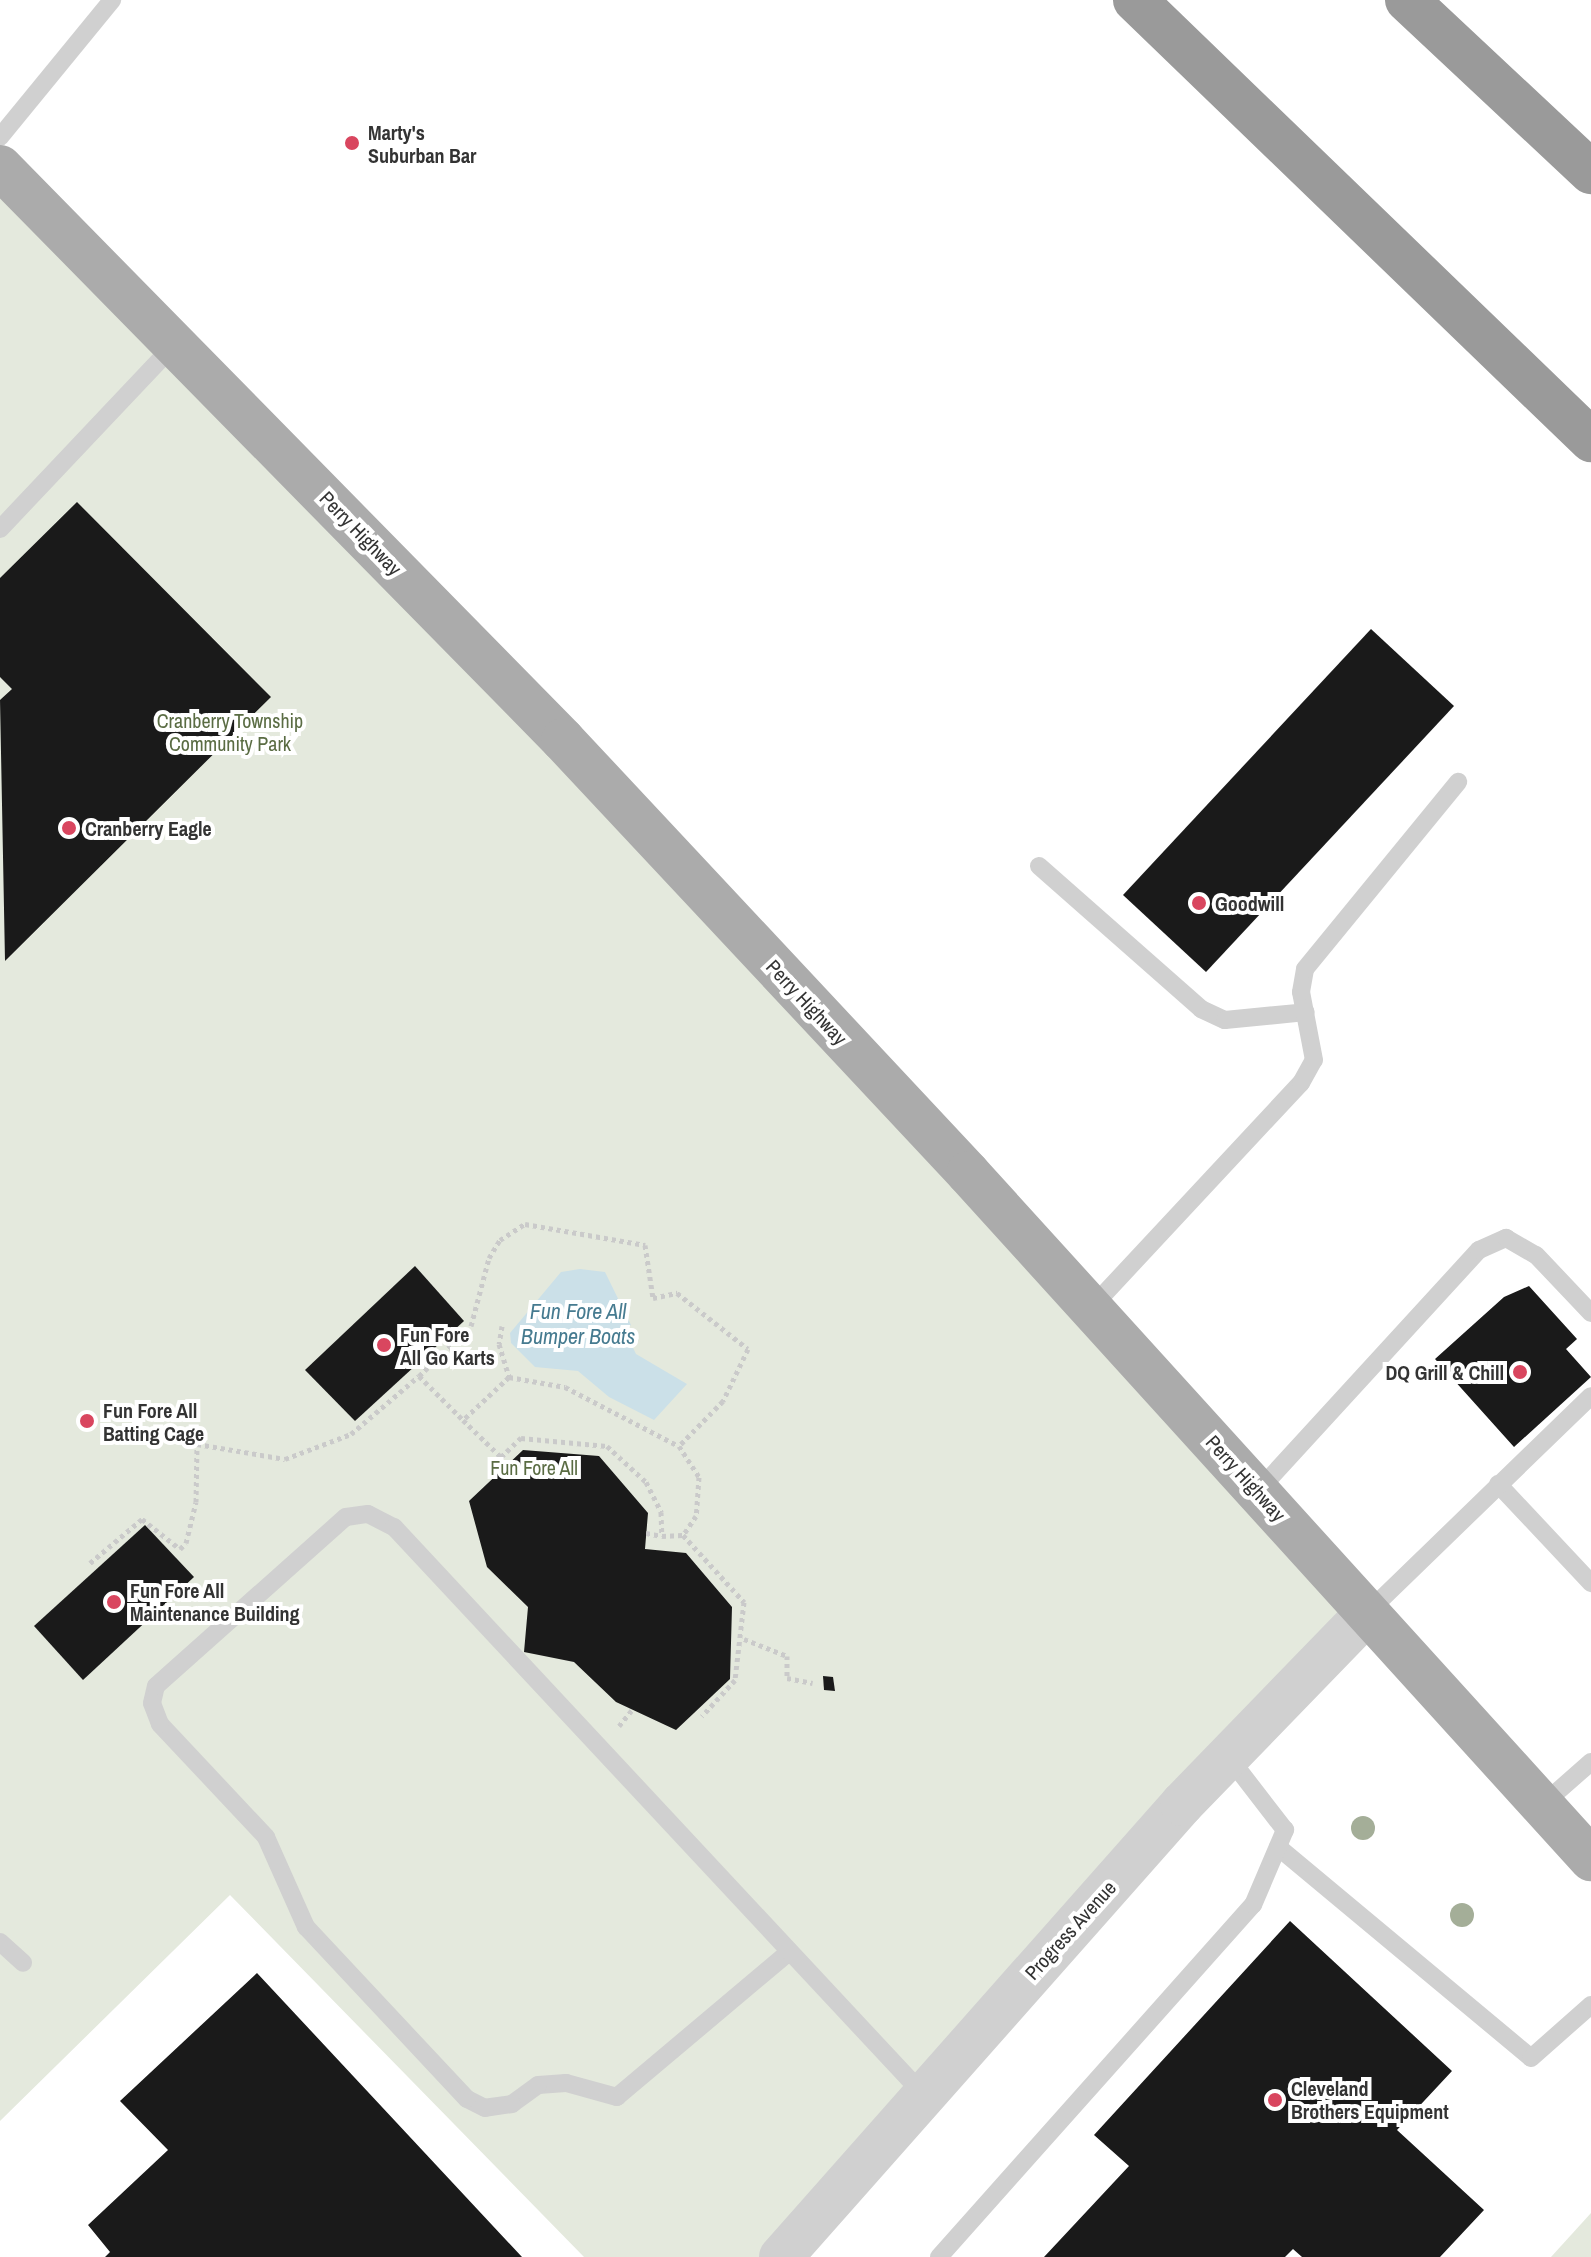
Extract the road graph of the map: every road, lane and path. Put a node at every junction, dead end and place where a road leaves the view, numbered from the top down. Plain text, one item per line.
1 (112, 0) edge
2 (1135, 0) edge
3 (1407, 0) edge
4 (0, 137) edge
5 (0, 167) edge
6 (1591, 172) edge
7 (176, 343) junction
8 (1591, 440) edge
9 (0, 529) edge
10 (1458, 782) dead end
11 (1039, 866) dead end
12 (1306, 1012) junction
13 (1091, 1308) junction
14 (1591, 1313) edge
15 (502, 1326) dead end
16 (419, 1376) junction
17 (509, 1377) junction
18 (1589, 1402) edge
19 (463, 1420) junction
20 (679, 1446) junction
21 (1498, 1484) junction
22 (1258, 1491) junction
23 (646, 1533) dead end
24 (683, 1535) junction
25 (662, 1536) junction
26 (90, 1563) dead end
27 (1591, 1583) edge
28 (1368, 1612) junction
29 (744, 1639) junction
30 (813, 1683) dead end
31 (702, 1716) dead end
32 (1227, 1755) junction
33 (1591, 1762) edge
34 (1542, 1806) junction
35 (1585, 1840) edge
36 (1278, 1847) junction
37 (0, 1942) edge
38 (789, 1952) junction
39 (23, 1963) dead end
40 (1591, 2005) edge
41 (923, 2094) junction
42 (781, 2257) edge
43 (939, 2257) edge

1 - 4 lane
2 - 8 highway
3 - 6 highway
5 - 7 main road, Perry Highway
7 - 9 lane
7 - 13 main road, Perry Highway
10 - 12 lane
11 - 12 lane
12 - 13 lane
13 - 22 main road, Perry Highway
14 - 22 lane
15 - 17 path
16 - 19 path
16 - 20 path
16 - 26 path
17 - 19 path
17 - 20 path
18 - 21 lane
19 - 25 path
20 - 24 path
21 - 27 lane
21 - 28 lane
22 - 28 main road, Perry Highway
23 - 25 path
24 - 25 path
24 - 29 path
28 - 32 street, Progress Avenue
28 - 34 main road, Perry Highway
29 - 30 path
29 - 31 path
32 - 36 lane
32 - 41 street, Progress Avenue
33 - 34 lane
34 - 35 main road, Perry Highway
36 - 40 lane
36 - 43 lane
37 - 39 lane
38 - 38 lane
38 - 41 lane
41 - 42 street, Progress Avenue

